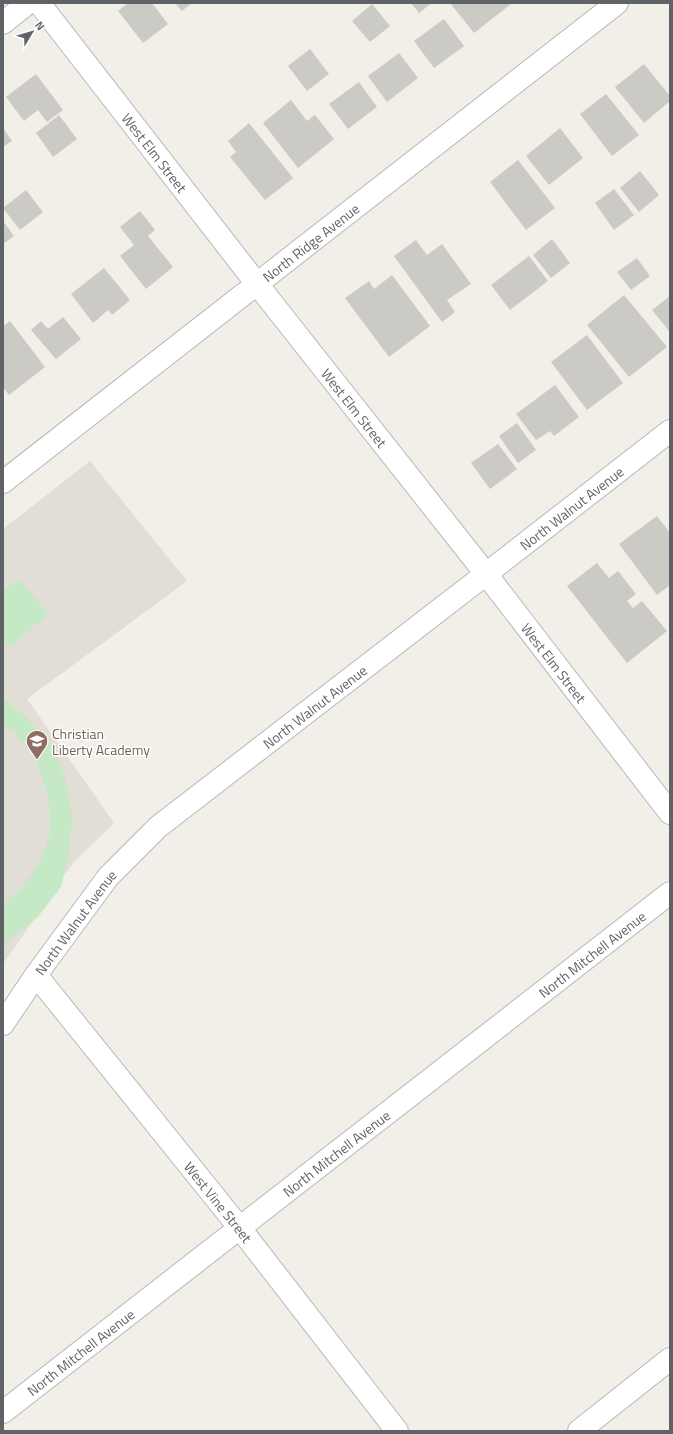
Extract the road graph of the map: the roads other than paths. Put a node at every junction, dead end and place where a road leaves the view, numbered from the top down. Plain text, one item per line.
1 (28, 3) edge
2 (39, 3) edge
3 (618, 3) edge
4 (3, 23) edge
5 (257, 284) junction
6 (670, 431) edge
7 (3, 482) edge
8 (486, 574) junction
9 (670, 814) edge
10 (670, 894) edge
11 (36, 975) junction
12 (3, 1024) edge
13 (239, 1227) junction
14 (670, 1359) edge
15 (3, 1412) edge
16 (397, 1431) edge
17 (579, 1431) edge

1 - 4 street
2 - 5 street, West Elm Street
3 - 5 street, North Ridge Avenue
5 - 7 street, North Ridge Avenue
5 - 8 street, West Elm Street
6 - 8 street, North Walnut Avenue
8 - 9 street, West Elm Street
8 - 11 street, North Walnut Avenue
10 - 13 street, North Mitchell Avenue
11 - 12 street, North Walnut Avenue
11 - 13 street, West Vine Street
13 - 15 street, North Mitchell Avenue
13 - 16 street, West Vine Street
14 - 17 street

